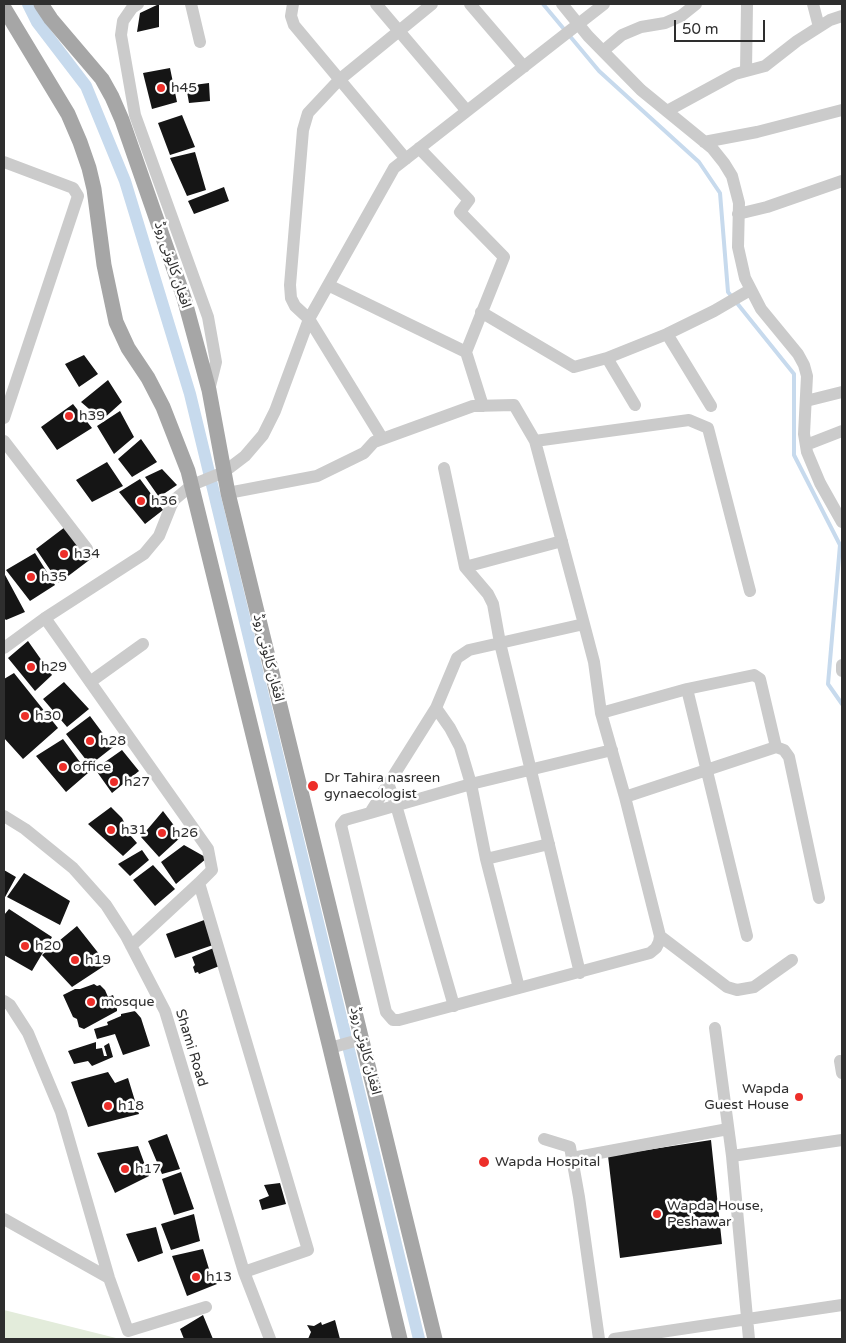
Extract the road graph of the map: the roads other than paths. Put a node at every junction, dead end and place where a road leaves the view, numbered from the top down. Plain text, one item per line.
1 (41, 4) edge
2 (138, 4) edge
3 (191, 4) edge
4 (293, 4) edge
5 (376, 4) edge
6 (432, 4) edge
7 (470, 4) edge
8 (562, 4) edge
9 (604, 4) edge
10 (696, 4) edge
11 (747, 4) edge
12 (813, 4) edge
13 (4, 8) edge
14 (842, 16) edge
15 (576, 26) junction
16 (819, 26) junction
17 (398, 32) junction
18 (200, 42) dead end
19 (603, 51) junction
20 (524, 67) junction
21 (746, 72) junction
22 (339, 80) junction
23 (842, 110) edge
24 (467, 111) junction
25 (668, 111) junction
26 (704, 142) junction
27 (419, 148) junction
28 (406, 159) junction
29 (4, 162) edge
30 (842, 181) edge
31 (738, 214) junction
32 (328, 284) junction
33 (750, 290) junction
34 (481, 312) junction
35 (309, 319) junction
36 (667, 334) junction
37 (466, 352) junction
38 (606, 358) junction
39 (209, 390) junction
40 (842, 392) edge
41 (806, 401) junction
42 (635, 405) dead end
43 (483, 406) junction
44 (711, 406) dead end
45 (5, 410) edge
46 (842, 431) edge
47 (382, 438) junction
48 (4, 440) edge
49 (535, 441) junction
50 (806, 445) junction
51 (444, 468) dead end
52 (221, 474) junction
53 (197, 483) junction
54 (228, 493) junction
55 (842, 522) edge
56 (562, 541) junction
57 (87, 550) dead end
58 (465, 567) junction
59 (750, 591) dead end
60 (45, 618) junction
61 (584, 624) junction
62 (500, 643) junction
63 (143, 644) dead end
64 (4, 648) edge
65 (842, 665) edge
66 (842, 671) edge
67 (90, 682) junction
68 (687, 689) junction
69 (436, 708) junction
70 (601, 714) junction
71 (776, 747) junction
72 (612, 750) junction
73 (706, 769) junction
74 (531, 770) junction
75 (388, 783) junction
76 (471, 784) junction
77 (625, 797) junction
78 (396, 805) junction
79 (370, 812) junction
80 (4, 816) edge
81 (549, 844) junction
82 (486, 859) junction
83 (199, 883) junction
84 (819, 898) dead end
85 (660, 936) junction
86 (747, 936) dead end
87 (131, 946) junction
88 (792, 960) dead end
89 (580, 973) junction
90 (519, 988) junction
91 (4, 1001) edge
92 (454, 1006) junction
93 (715, 1028) dead end
94 (362, 1040) junction
95 (330, 1048) junction
96 (728, 1130) junction
97 (544, 1140) dead end
98 (842, 1140) edge
99 (732, 1156) junction
100 (572, 1158) junction
101 (4, 1219) edge
102 (244, 1272) junction
103 (109, 1278) junction
104 (842, 1305) edge
105 (206, 1307) dead end
106 (746, 1319) junction
107 (270, 1339) edge
108 (400, 1339) edge
109 (436, 1339) edge
110 (599, 1339) edge
111 (614, 1339) edge
112 (749, 1339) edge

1 - 39 main road, افغان کالونی روڈ
2 - 39 street
3 - 18 street
4 - 22 street
5 - 17 street
6 - 17 street
7 - 20 street
8 - 15 street
9 - 15 street
10 - 19 street
11 - 21 street
12 - 16 street
13 - 53 main road
14 - 16 street
15 - 19 street
15 - 20 street
16 - 21 street
17 - 22 street
17 - 24 street
19 - 25 street
20 - 24 street
21 - 25 street
22 - 28 street
22 - 35 street
23 - 26 street
24 - 27 street
25 - 26 street
26 - 31 street
27 - 28 street
27 - 34 street
28 - 32 street
29 - 45 street
30 - 31 street
31 - 33 street
32 - 35 street
32 - 37 street
33 - 36 street
33 - 41 street
34 - 37 street
34 - 38 street
35 - 47 street
35 - 52 street
36 - 38 street
36 - 44 street
37 - 43 street
38 - 42 street
39 - 52 main road, افغان کالونی روڈ
40 - 41 street
41 - 50 street
43 - 47 street
43 - 49 street
46 - 50 street
47 - 54 street
48 - 57 street
49 - 56 street
49 - 59 street
50 - 55 street
51 - 58 street
52 - 53 street
52 - 54 main road, افغان کالونی روڈ
53 - 60 street
53 - 95 main road
54 - 94 main road, افغان کالونی روڈ
56 - 58 street
56 - 61 street
58 - 62 street
60 - 64 street
60 - 67 street
61 - 62 street
61 - 70 street
62 - 69 street
62 - 74 street
63 - 67 street
65 - 66 street
67 - 83 street
68 - 70 street
68 - 71 street
68 - 73 street
69 - 75 street
69 - 76 street
70 - 72 street
71 - 73 street
71 - 84 street
72 - 74 street
72 - 77 street
73 - 77 street
73 - 86 street
74 - 76 street
74 - 81 street
75 - 78 street
75 - 79 street
76 - 78 street
76 - 82 street
77 - 85 street
78 - 79 street
78 - 92 street
79 - 92 street
80 - 87 street, Shami Road
81 - 82 street
81 - 89 street
82 - 90 street
83 - 87 street
83 - 102 street
85 - 88 street
85 - 89 street
87 - 102 street, Shami Road
89 - 90 street
90 - 92 street
91 - 103 street
93 - 96 street
94 - 95 street
94 - 109 main road, افغان کالونی روڈ
95 - 108 main road
96 - 99 street
96 - 100 street
97 - 100 street
98 - 99 street
99 - 106 street
100 - 110 street
101 - 103 street
102 - 107 street, Shami Road
103 - 105 street
104 - 106 street
106 - 111 street
106 - 112 street

